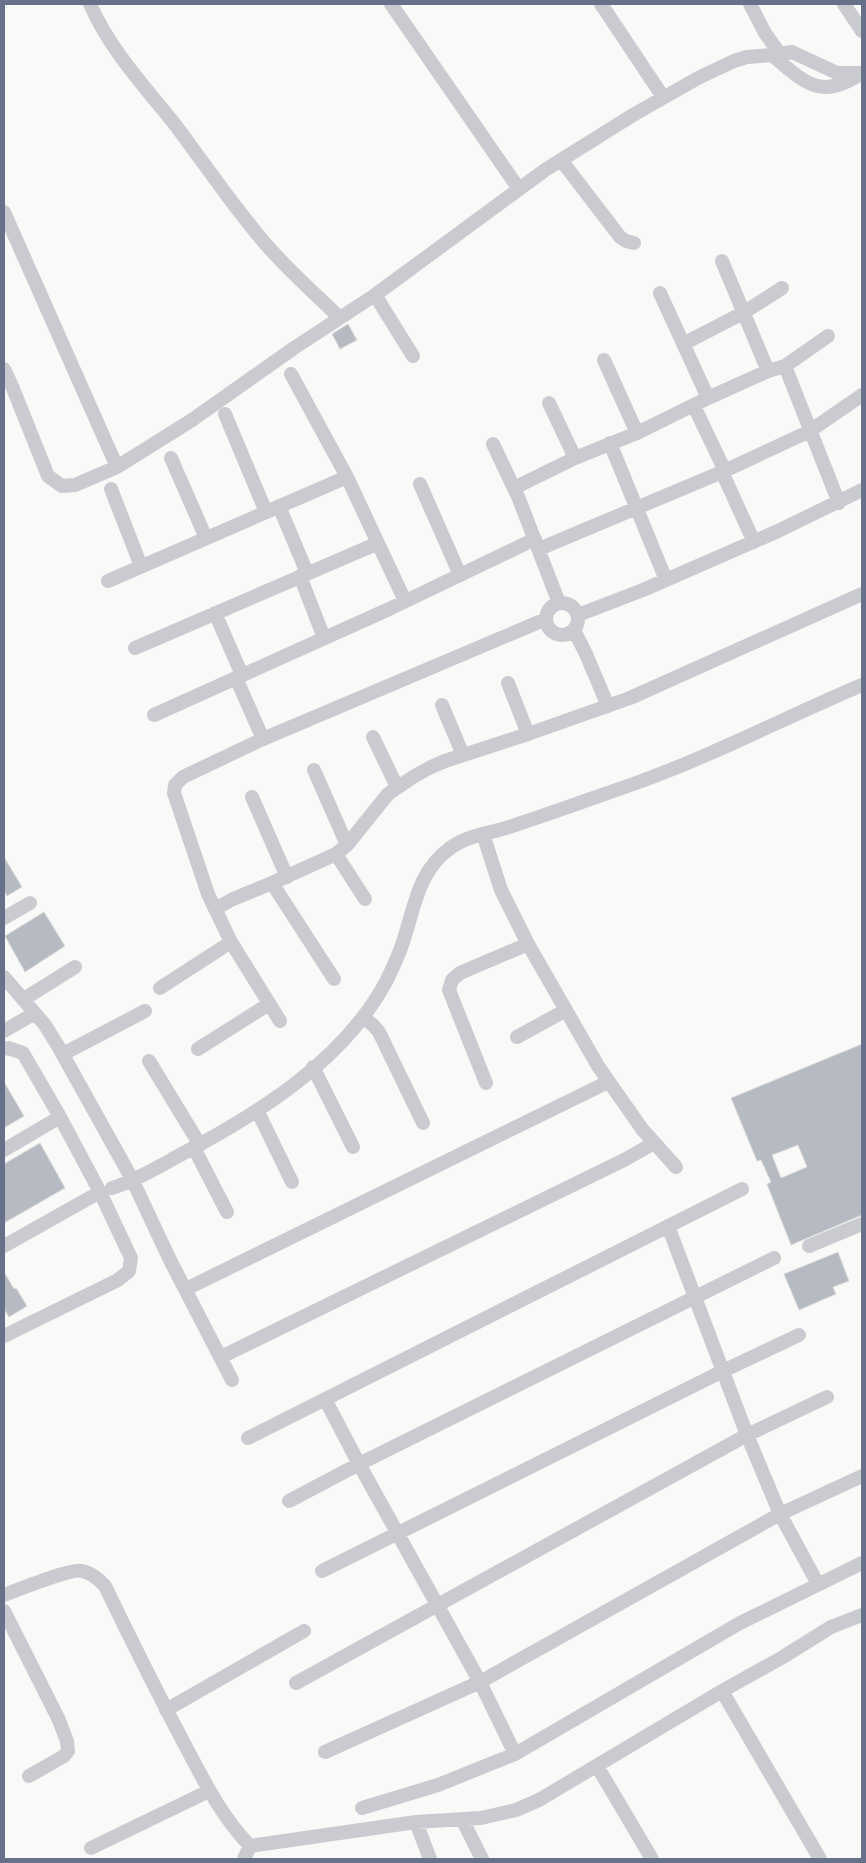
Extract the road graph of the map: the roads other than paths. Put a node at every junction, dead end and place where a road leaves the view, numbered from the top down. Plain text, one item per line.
1 (90, 4) edge
2 (391, 4) edge
3 (602, 4) edge
4 (750, 4) edge
5 (844, 4) edge
6 (862, 31) edge
7 (776, 55) junction
8 (862, 73) edge
9 (663, 97) junction
10 (561, 160) junction
11 (519, 189) junction
12 (4, 212) edge
13 (634, 243) dead end
14 (722, 261) dead end
15 (782, 288) dead end
16 (660, 293) dead end
17 (375, 295) junction
18 (744, 313) junction
19 (340, 318) junction
20 (828, 336) dead end
21 (683, 344) junction
22 (412, 356) dead end
23 (604, 360) dead end
24 (785, 366) junction
25 (4, 369) edge
26 (768, 371) junction
27 (291, 374) dead end
28 (862, 395) edge
29 (708, 398) junction
30 (550, 403) dead end
31 (694, 406) junction
32 (225, 414) dead end
33 (810, 431) junction
34 (637, 433) junction
35 (610, 443) junction
36 (493, 444) dead end
37 (171, 458) dead end
38 (575, 458) junction
39 (117, 467) junction
40 (723, 471) junction
41 (347, 477) junction
42 (420, 484) dead end
43 (514, 488) junction
44 (110, 489) dead end
45 (862, 490) edge
46 (839, 503) junction
47 (637, 508) junction
48 (273, 509) junction
49 (206, 538) junction
50 (754, 542) junction
51 (376, 544) junction
52 (537, 544) junction
53 (141, 566) junction
54 (304, 575) junction
55 (460, 575) junction
56 (666, 580) junction
57 (108, 581) dead end
58 (862, 594) edge
59 (405, 601) junction
60 (559, 603) junction
61 (216, 613) junction
62 (578, 615) junction
63 (546, 619) junction
64 (574, 630) junction
65 (324, 638) junction
66 (134, 648) dead end
67 (239, 676) junction
68 (508, 684) dead end
69 (862, 685) edge
70 (442, 705) dead end
71 (608, 706) junction
72 (154, 715) dead end
73 (528, 734) junction
74 (373, 737) dead end
75 (263, 740) junction
76 (463, 756) junction
77 (314, 770) dead end
78 (397, 787) junction
79 (252, 797) dead end
80 (483, 834) junction
81 (342, 850) junction
82 (287, 877) junction
83 (272, 883) junction
84 (365, 899) dead end
85 (30, 903) dead end
86 (215, 908) junction
87 (4, 918) edge
88 (231, 942) junction
89 (528, 944) junction
90 (75, 967) dead end
91 (4, 977) edge
92 (334, 979) dead end
93 (160, 988) dead end
94 (24, 999) junction
95 (270, 1004) junction
96 (566, 1010) junction
97 (145, 1011) dead end
98 (35, 1013) junction
99 (364, 1018) junction
100 (280, 1020) dead end
101 (4, 1031) edge
102 (517, 1037) dead end
103 (4, 1049) edge
104 (198, 1049) dead end
105 (63, 1054) junction
106 (149, 1061) dead end
107 (313, 1068) junction
108 (608, 1082) junction
109 (486, 1083) dead end
110 (257, 1110) junction
111 (60, 1117) junction
112 (423, 1123) dead end
113 (654, 1143) junction
114 (197, 1147) junction
115 (353, 1147) dead end
116 (4, 1150) edge
117 (676, 1167) dead end
118 (132, 1179) junction
119 (292, 1182) dead end
120 (742, 1189) dead end
121 (106, 1190) junction
122 (227, 1212) dead end
123 (862, 1224) edge
124 (668, 1226) junction
125 (4, 1246) edge
126 (809, 1246) dead end
127 (774, 1258) dead end
128 (186, 1289) junction
129 (694, 1297) junction
130 (798, 1335) dead end
131 (4, 1336) edge
132 (221, 1358) junction
133 (723, 1371) junction
134 (232, 1380) dead end
135 (827, 1397) dead end
136 (325, 1399) junction
137 (747, 1434) junction
138 (248, 1438) dead end
139 (359, 1464) junction
140 (862, 1476) edge
141 (289, 1501) dead end
142 (780, 1514) junction
143 (397, 1533) junction
144 (862, 1563) edge
145 (322, 1571) dead end
146 (818, 1584) junction
147 (4, 1595) edge
148 (436, 1604) junction
149 (4, 1611) edge
150 (862, 1614) edge
151 (304, 1632) dead end
152 (480, 1682) junction
153 (296, 1683) dead end
154 (722, 1691) junction
155 (166, 1710) junction
156 (325, 1752) dead end
157 (515, 1754) junction
158 (596, 1766) junction
159 (29, 1776) dead end
160 (209, 1791) junction
161 (362, 1808) dead end
162 (462, 1819) junction
163 (416, 1822) junction
164 (250, 1846) junction
165 (91, 1848) dead end
166 (244, 1859) edge
167 (430, 1859) edge
168 (482, 1859) edge
169 (652, 1859) edge
170 (820, 1859) edge

1 - 19 street
2 - 11 street
3 - 9 street
4 - 7 street
5 - 6 street
7 - 8 street
7 - 8 street
7 - 9 street
9 - 10 street
10 - 11 street
10 - 13 street
11 - 17 street
12 - 39 street
14 - 18 street
15 - 18 street
16 - 21 street
17 - 19 street
17 - 22 street
18 - 21 street
18 - 26 street
19 - 39 street
20 - 24 street
21 - 29 street
23 - 34 street
24 - 26 street
24 - 33 street
25 - 39 street
26 - 29 street
27 - 41 street
28 - 33 street
29 - 31 street
30 - 38 street
31 - 34 street
31 - 40 street
32 - 48 street
33 - 40 street
33 - 46 street
34 - 35 street
35 - 38 street
35 - 47 street
36 - 43 street
37 - 49 street
38 - 43 street
40 - 47 street
40 - 50 street
41 - 48 street
41 - 51 street
42 - 55 street
43 - 52 street
44 - 53 street
45 - 46 street
46 - 50 street
47 - 52 street
47 - 56 street
48 - 49 street
48 - 54 street
49 - 53 street
50 - 56 street
51 - 54 street
51 - 59 street
52 - 55 street
52 - 60 street
53 - 57 street
54 - 61 street
54 - 65 street
55 - 59 street
56 - 62 street
58 - 71 street
59 - 65 street
60 - 62 street
60 - 63 street
61 - 66 street
61 - 67 street
62 - 64 street
63 - 64 street
63 - 75 street
64 - 71 street
65 - 67 street
67 - 72 street
67 - 75 street
68 - 73 street
69 - 80 street
70 - 76 street
71 - 73 street
73 - 76 street
74 - 78 street
75 - 86 street
76 - 78 street
77 - 81 street
78 - 81 street
79 - 82 street
80 - 89 street
80 - 99 street
81 - 82 street
81 - 84 street
82 - 83 street
83 - 86 street
83 - 92 street
85 - 87 street
86 - 88 street
88 - 93 street
88 - 95 street
89 - 96 street
89 - 109 street
90 - 94 street
91 - 94 street
94 - 98 street
95 - 100 street
95 - 104 street
96 - 102 street
96 - 108 street
97 - 105 street
98 - 101 street
98 - 105 street
99 - 107 street
99 - 112 street
103 - 111 street
105 - 118 street
106 - 114 street
107 - 110 street
107 - 115 street
108 - 113 street
108 - 128 street
110 - 114 street
110 - 119 street
111 - 116 street
111 - 121 street
113 - 117 street
113 - 132 street
114 - 118 street
114 - 122 street
118 - 121 street
118 - 128 street
120 - 124 street
121 - 125 street
121 - 131 street
123 - 126 street
124 - 129 street
124 - 136 street
127 - 129 street
128 - 132 street
129 - 133 street
129 - 139 street
130 - 133 street
132 - 134 street
133 - 137 street
133 - 143 street
135 - 137 street
136 - 138 street
136 - 139 street
137 - 142 street
137 - 148 street
139 - 141 street
139 - 143 street
140 - 142 street
142 - 146 street
142 - 152 street
143 - 145 street
143 - 148 street
144 - 146 street
146 - 157 street
147 - 155 street
148 - 152 street
148 - 153 street
149 - 159 street
150 - 154 street
151 - 155 street
152 - 156 street
152 - 157 street
154 - 158 street
154 - 170 street
155 - 160 street
157 - 161 street
158 - 162 street
158 - 169 street
160 - 164 street
160 - 165 street
162 - 163 street
162 - 168 street
163 - 164 street
163 - 167 street
164 - 166 street

